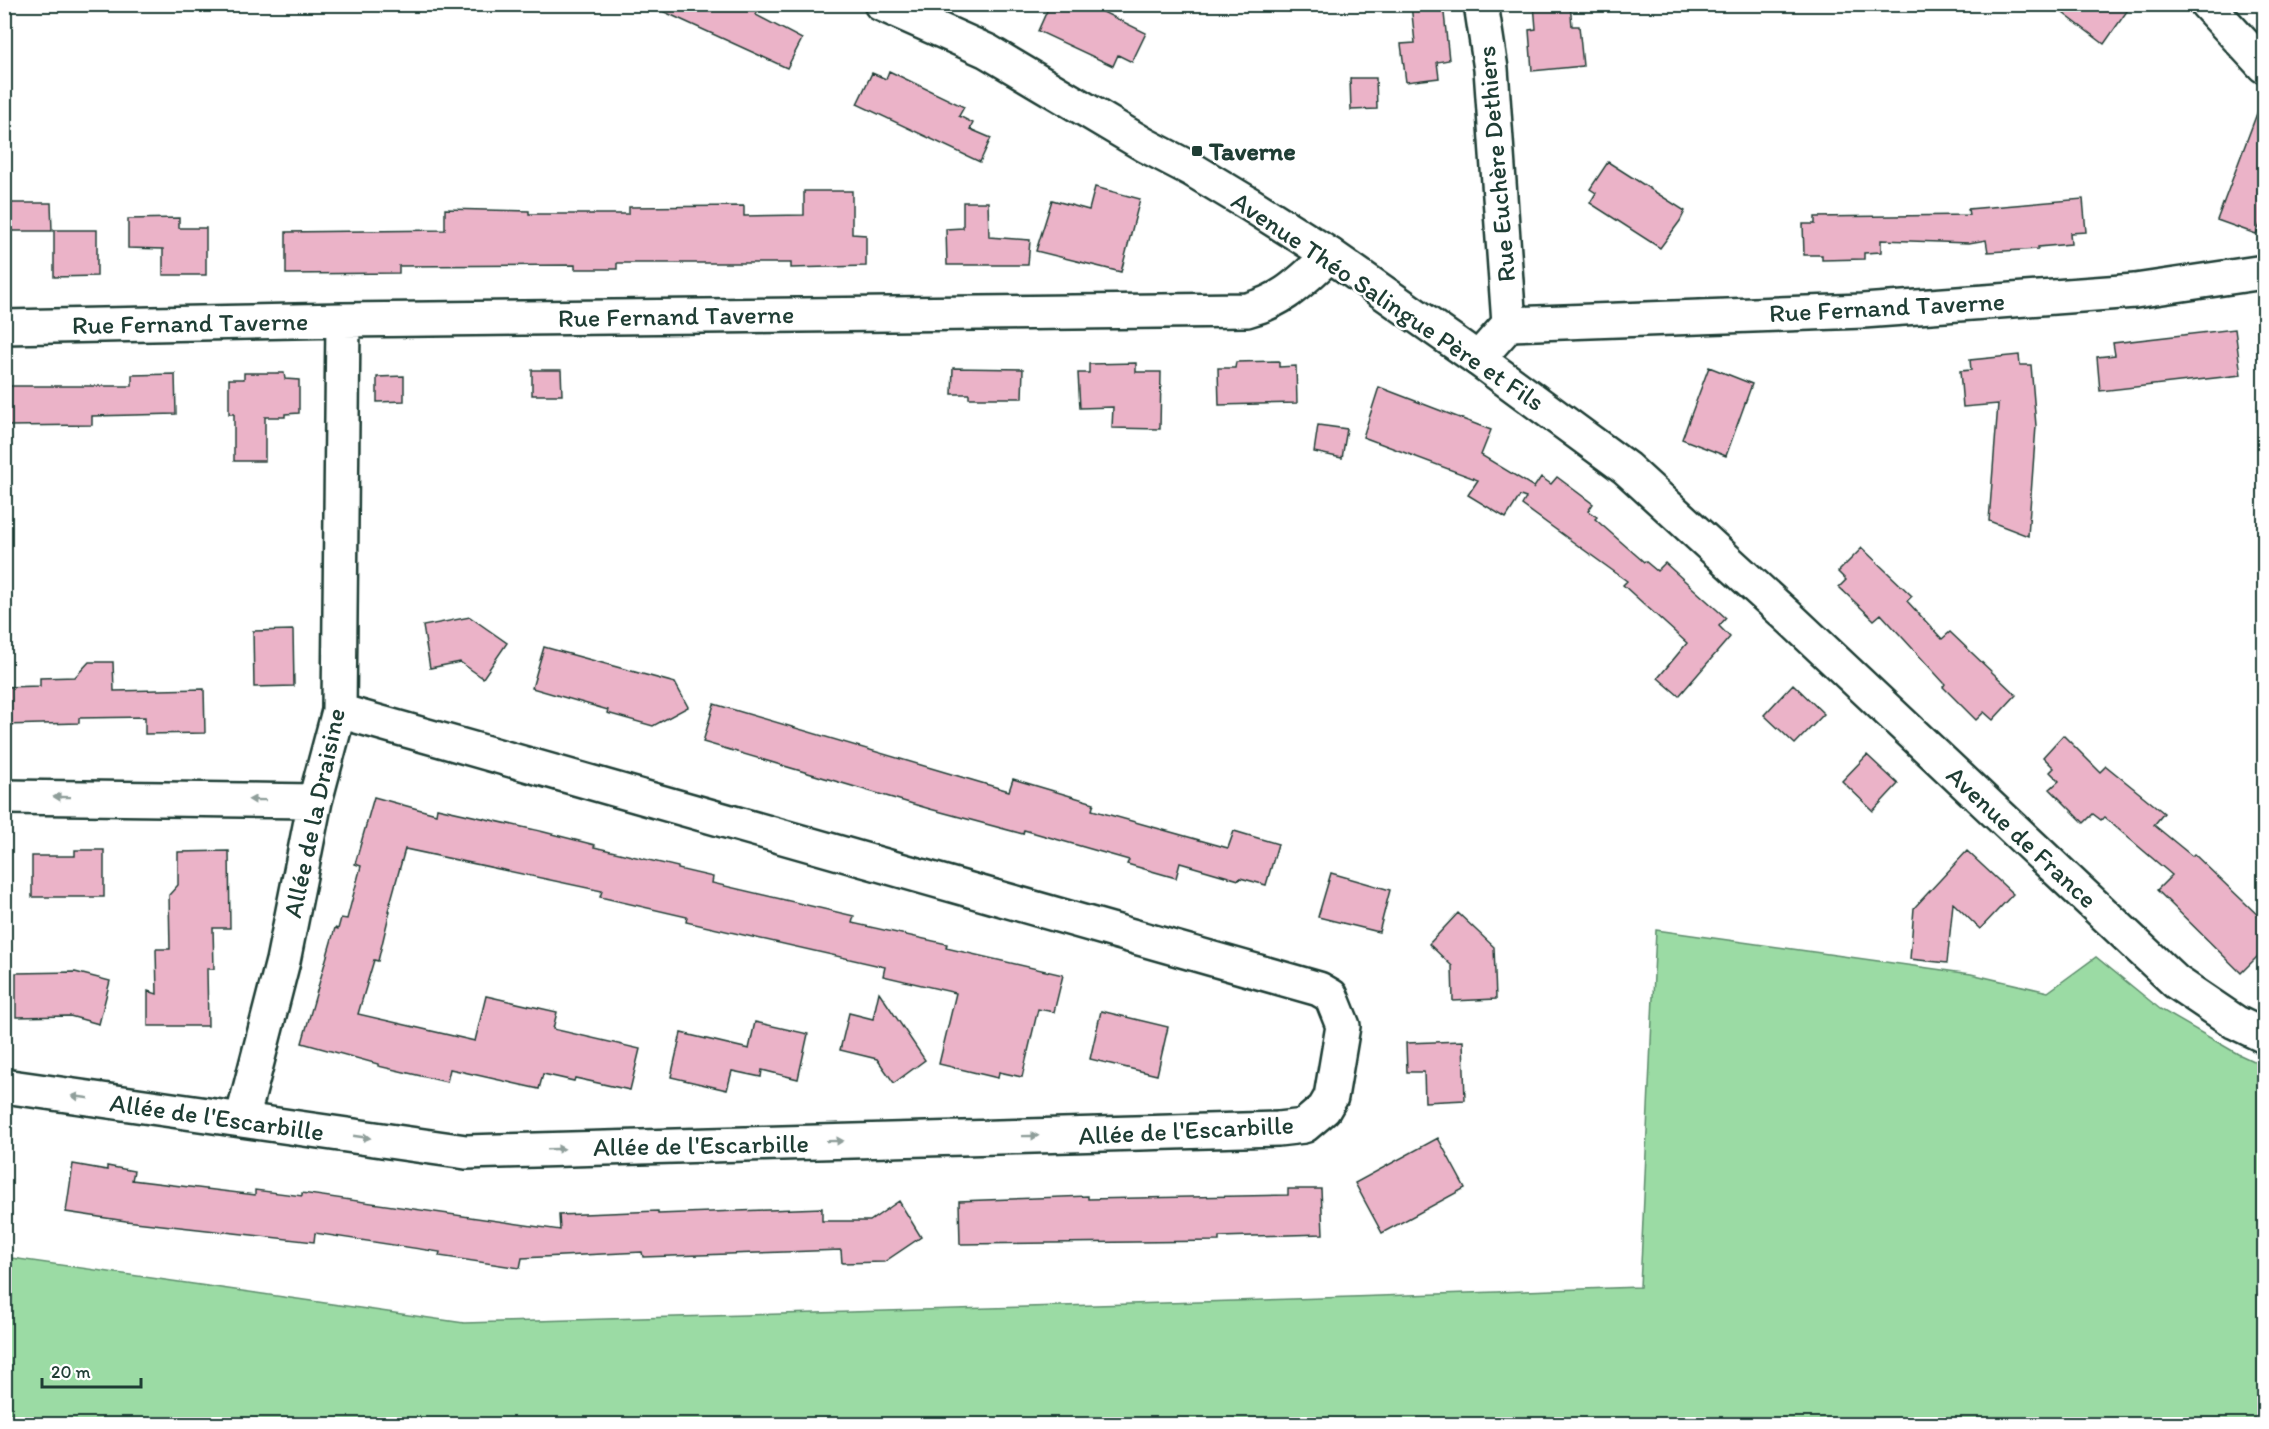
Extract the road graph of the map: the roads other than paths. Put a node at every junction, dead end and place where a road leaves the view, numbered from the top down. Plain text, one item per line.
1 (881, 4) edge
2 (1481, 4) edge
3 (2209, 5) edge
4 (2265, 66) edge
5 (1330, 255) junction
6 (2265, 272) edge
7 (343, 320) junction
8 (1509, 324) junction
9 (4, 327) edge
10 (1478, 359) junction
11 (1792, 620) joint
12 (339, 711) junction
13 (4, 797) edge
14 (315, 801) junction
15 (2265, 1036) edge
16 (4, 1086) edge
17 (242, 1120) junction

1 - 5 street, Avenue Théo Salingue Père et Fils
2 - 8 street, Rue Euchère Dethiers
3 - 4 street
5 - 7 street, Rue Fernand Taverne
5 - 10 street, Avenue Théo Salingue Père et Fils
6 - 8 street, Rue Fernand Taverne
7 - 9 street, Rue Fernand Taverne
7 - 12 street, Allée de la Draisine
8 - 10 street
10 - 11 street, Avenue Théo Salingue Père et Fils
11 - 15 street, Avenue de France
12 - 14 street, Allée de la Draisine
17 -> 12 street, Allée de l'Escarbille
14 -> 13 street
14 - 17 street, Allée de la Draisine
17 -> 16 street, Allée de l'Escarbille

